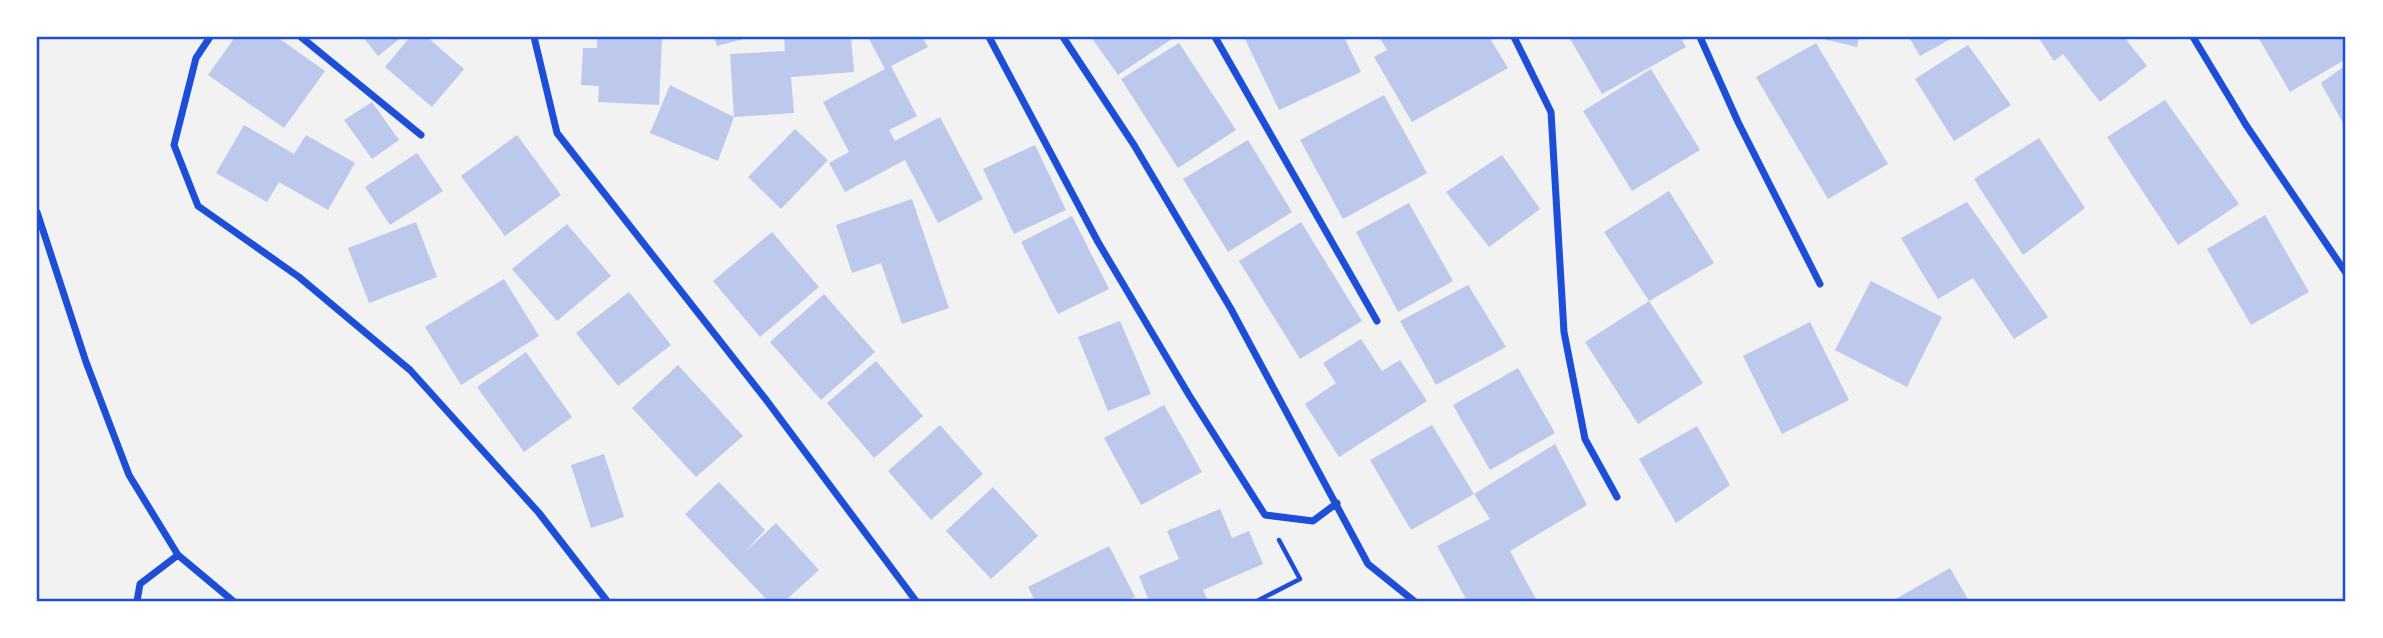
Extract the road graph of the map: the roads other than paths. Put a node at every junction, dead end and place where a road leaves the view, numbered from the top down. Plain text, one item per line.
1 (210, 37) edge
2 (301, 37) edge
3 (534, 37) edge
4 (989, 37) edge
5 (1063, 37) edge
6 (1215, 37) edge
7 (1514, 37) edge
8 (1700, 37) edge
9 (2193, 37) edge
10 (421, 135) dead end
11 (37, 212) edge
12 (2346, 272) edge
13 (1820, 285) dead end
14 (1377, 321) dead end
15 (1617, 497) dead end
16 (1337, 503) junction
17 (178, 555) junction
18 (137, 601) edge
19 (233, 601) edge
20 (607, 601) edge
21 (916, 601) edge
22 (1414, 601) edge

1 - 20 street
2 - 10 street
3 - 21 street
4 - 16 street
5 - 16 street
6 - 14 street
7 - 15 street
8 - 13 street
9 - 12 street
11 - 17 street
16 - 22 street
17 - 18 street
17 - 19 street

